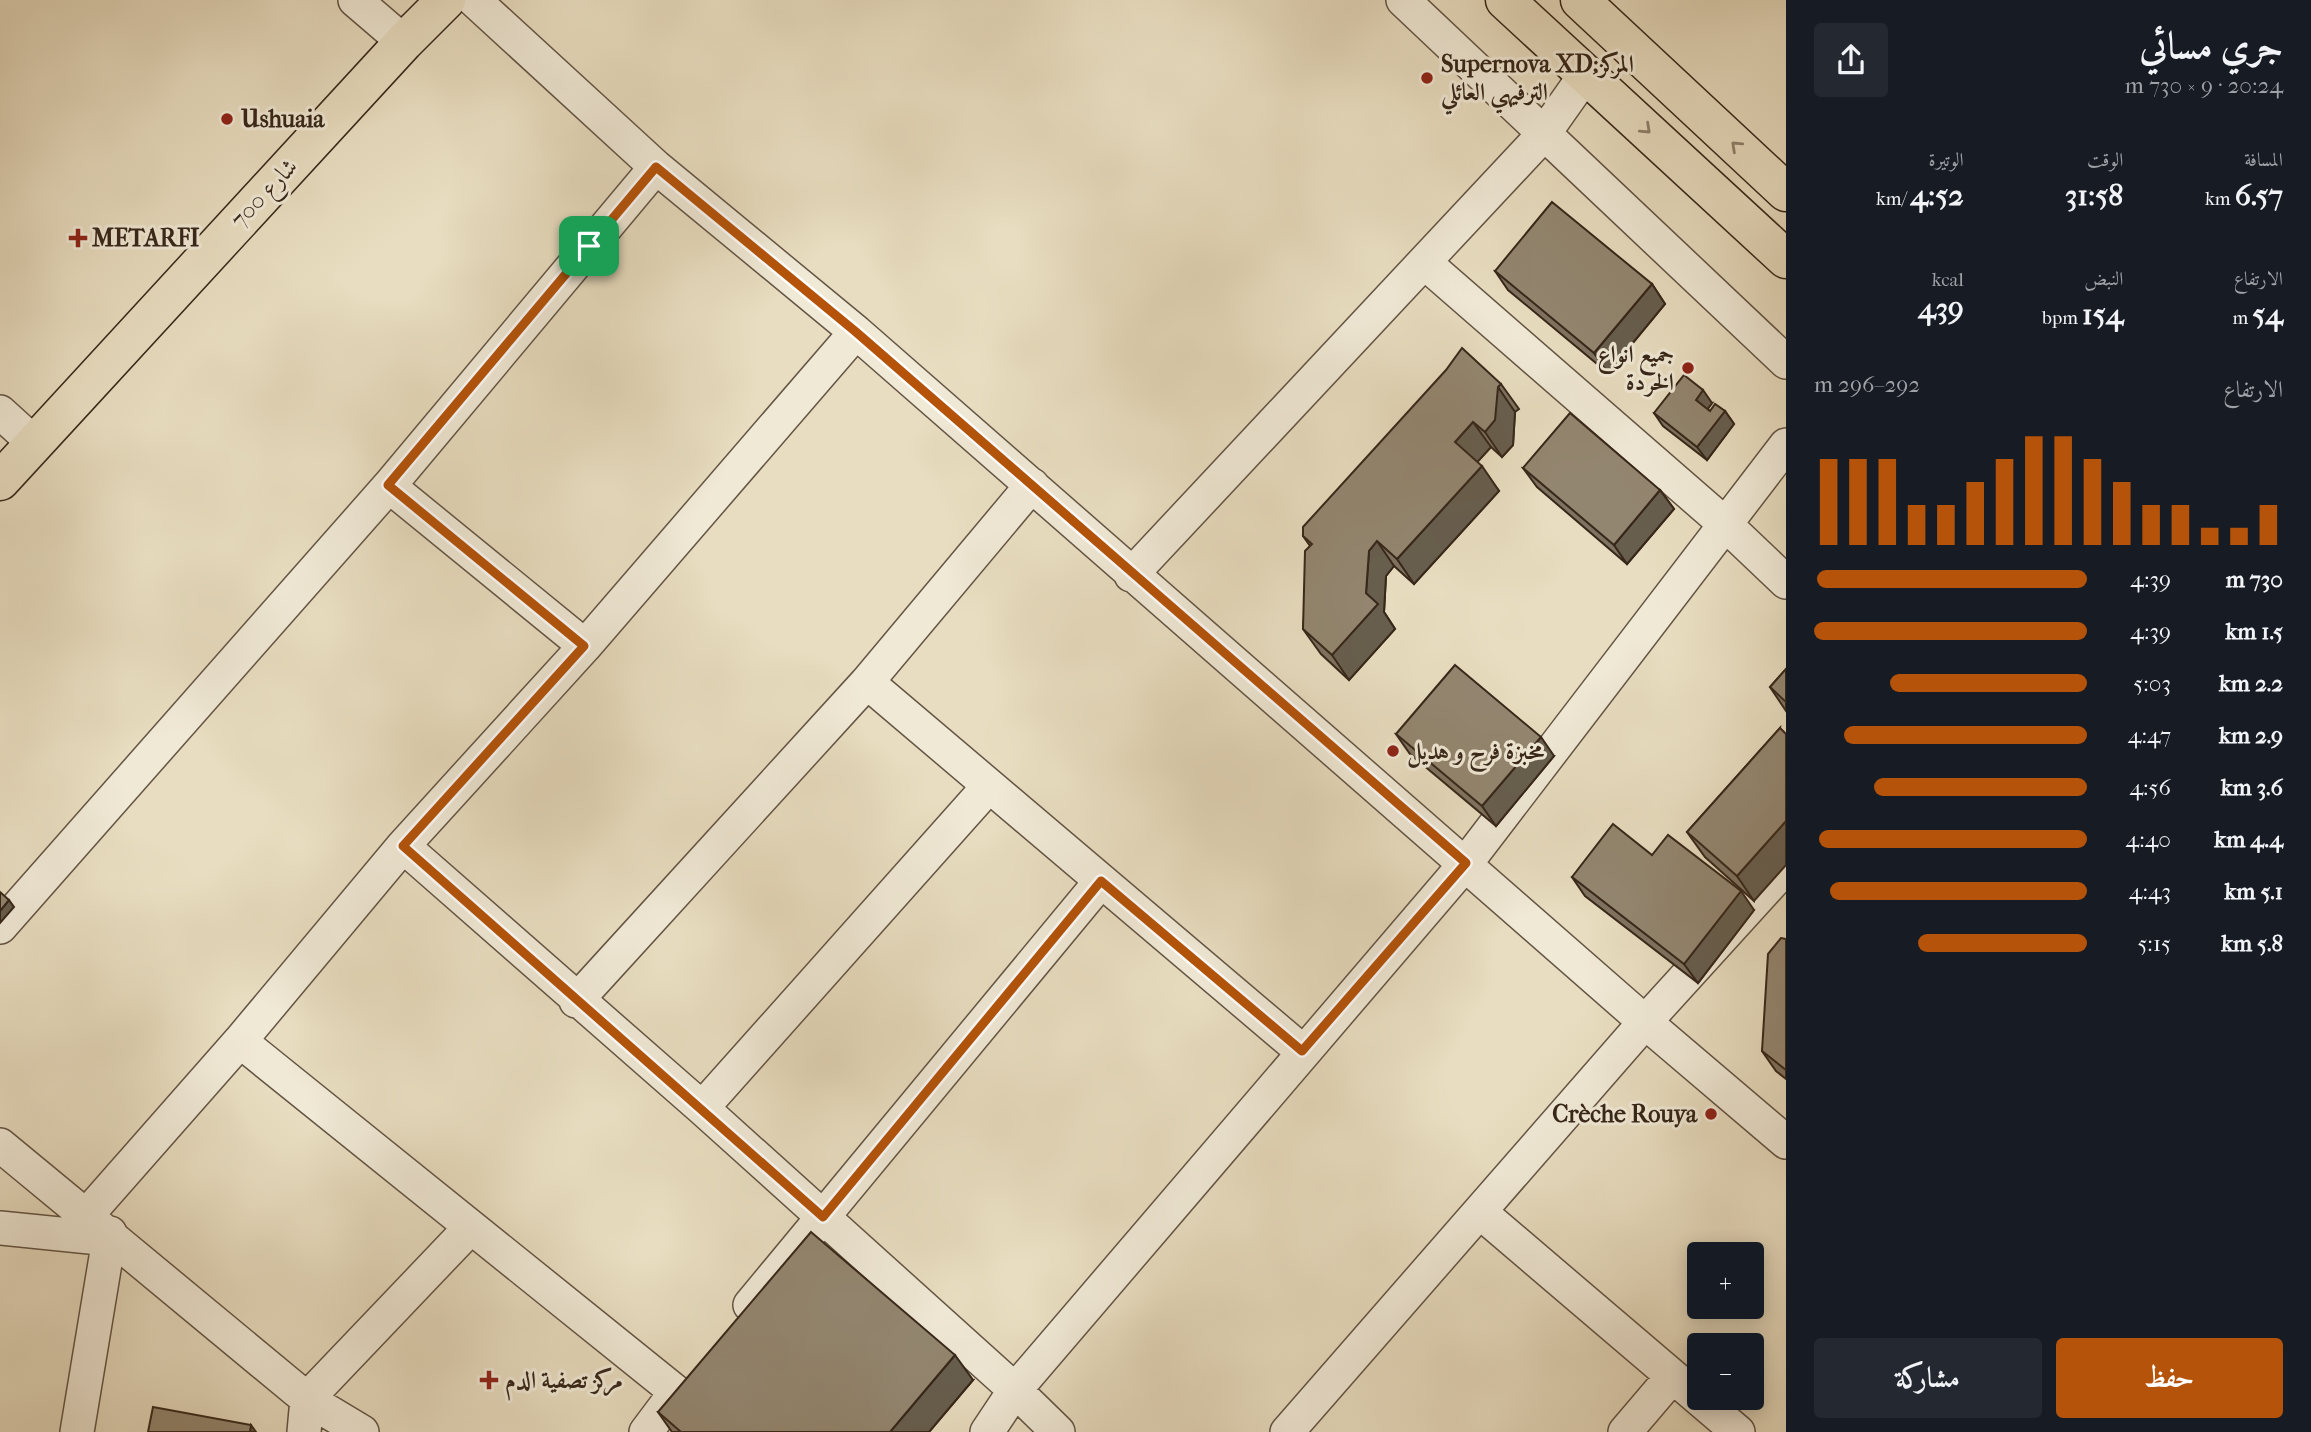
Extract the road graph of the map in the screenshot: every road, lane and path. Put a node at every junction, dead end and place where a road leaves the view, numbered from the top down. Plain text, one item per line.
1 (355, 0) edge
2 (446, 0) edge
3 (474, 0) edge
4 (1403, 0) edge
5 (1506, 0) edge
6 (1580, 0) edge
7 (1610, 13) edge
8 (404, 42) junction
9 (1586, 74) junction
10 (1543, 135) junction
11 (656, 167) junction
12 (1786, 192) edge
13 (1786, 259) edge
14 (1424, 262) junction
15 (856, 332) junction
16 (1786, 362) edge
17 (0, 412) edge
18 (33, 442) junction
19 (1786, 445) edge
20 (0, 481) edge
21 (388, 485) junction
22 (1032, 485) junction
23 (1725, 524) junction
24 (1131, 575) junction
25 (1786, 582) edge
26 (584, 646) junction
27 (867, 682) junction
28 (989, 786) junction
29 (403, 846) junction
30 (1466, 863) junction
31 (1786, 867) edge
32 (1101, 881) junction
33 (0, 927) edge
34 (576, 1001) junction
35 (1645, 1022) junction
36 (240, 1041) junction
37 (1302, 1051) junction
38 (702, 1108) junction
39 (1786, 1142) edge
40 (0, 1145) edge
41 (1480, 1212) junction
42 (823, 1217) junction
43 (471, 1227) junction
44 (0, 1228) edge
45 (102, 1229) junction
46 (728, 1330) edge
47 (1671, 1378) junction
48 (1015, 1390) junction
49 (307, 1399) junction
50 (77, 1432) edge
51 (304, 1432) edge
52 (362, 1432) edge
53 (646, 1432) edge
54 (987, 1432) edge
55 (1058, 1432) edge
56 (1287, 1432) edge
57 (1625, 1432) edge
58 (1738, 1432) edge

1 - 8 street
2 - 8 main road, شارع 700
3 - 11 street
4 - 10 street
5 - 9 main road
6 - 7 main road
12 -> 7 main road
8 - 18 main road, شارع 700
9 - 10 street
9 -> 13 main road
10 - 14 street
10 - 16 street
11 - 15 street
11 - 21 street
14 - 23 street
14 - 24 street
15 - 22 street
15 - 26 street
17 - 18 street
18 - 20 main road, شارع 700
19 - 23 street
21 - 26 street
21 - 33 street
22 - 24 street
22 - 27 street
23 - 25 street
23 - 30 street
24 - 30 street
26 - 29 street
27 - 28 street
27 - 34 street
28 - 32 street
28 - 38 street
29 - 34 street
29 - 36 street
30 - 35 street
30 - 37 street
31 - 35 street
32 - 37 street
32 - 42 street
34 - 38 street
35 - 39 street
35 - 41 street
36 - 43 street
36 - 45 street
37 - 48 street
38 - 42 street
40 - 45 street
41 - 47 street
41 - 56 street
42 - 46 street
42 - 48 street
43 - 49 street
43 - 53 street
44 - 45 street
45 - 49 street
45 - 50 street
47 - 57 street
47 - 58 street
48 - 54 street
48 - 55 street
49 - 51 street
49 - 52 street

